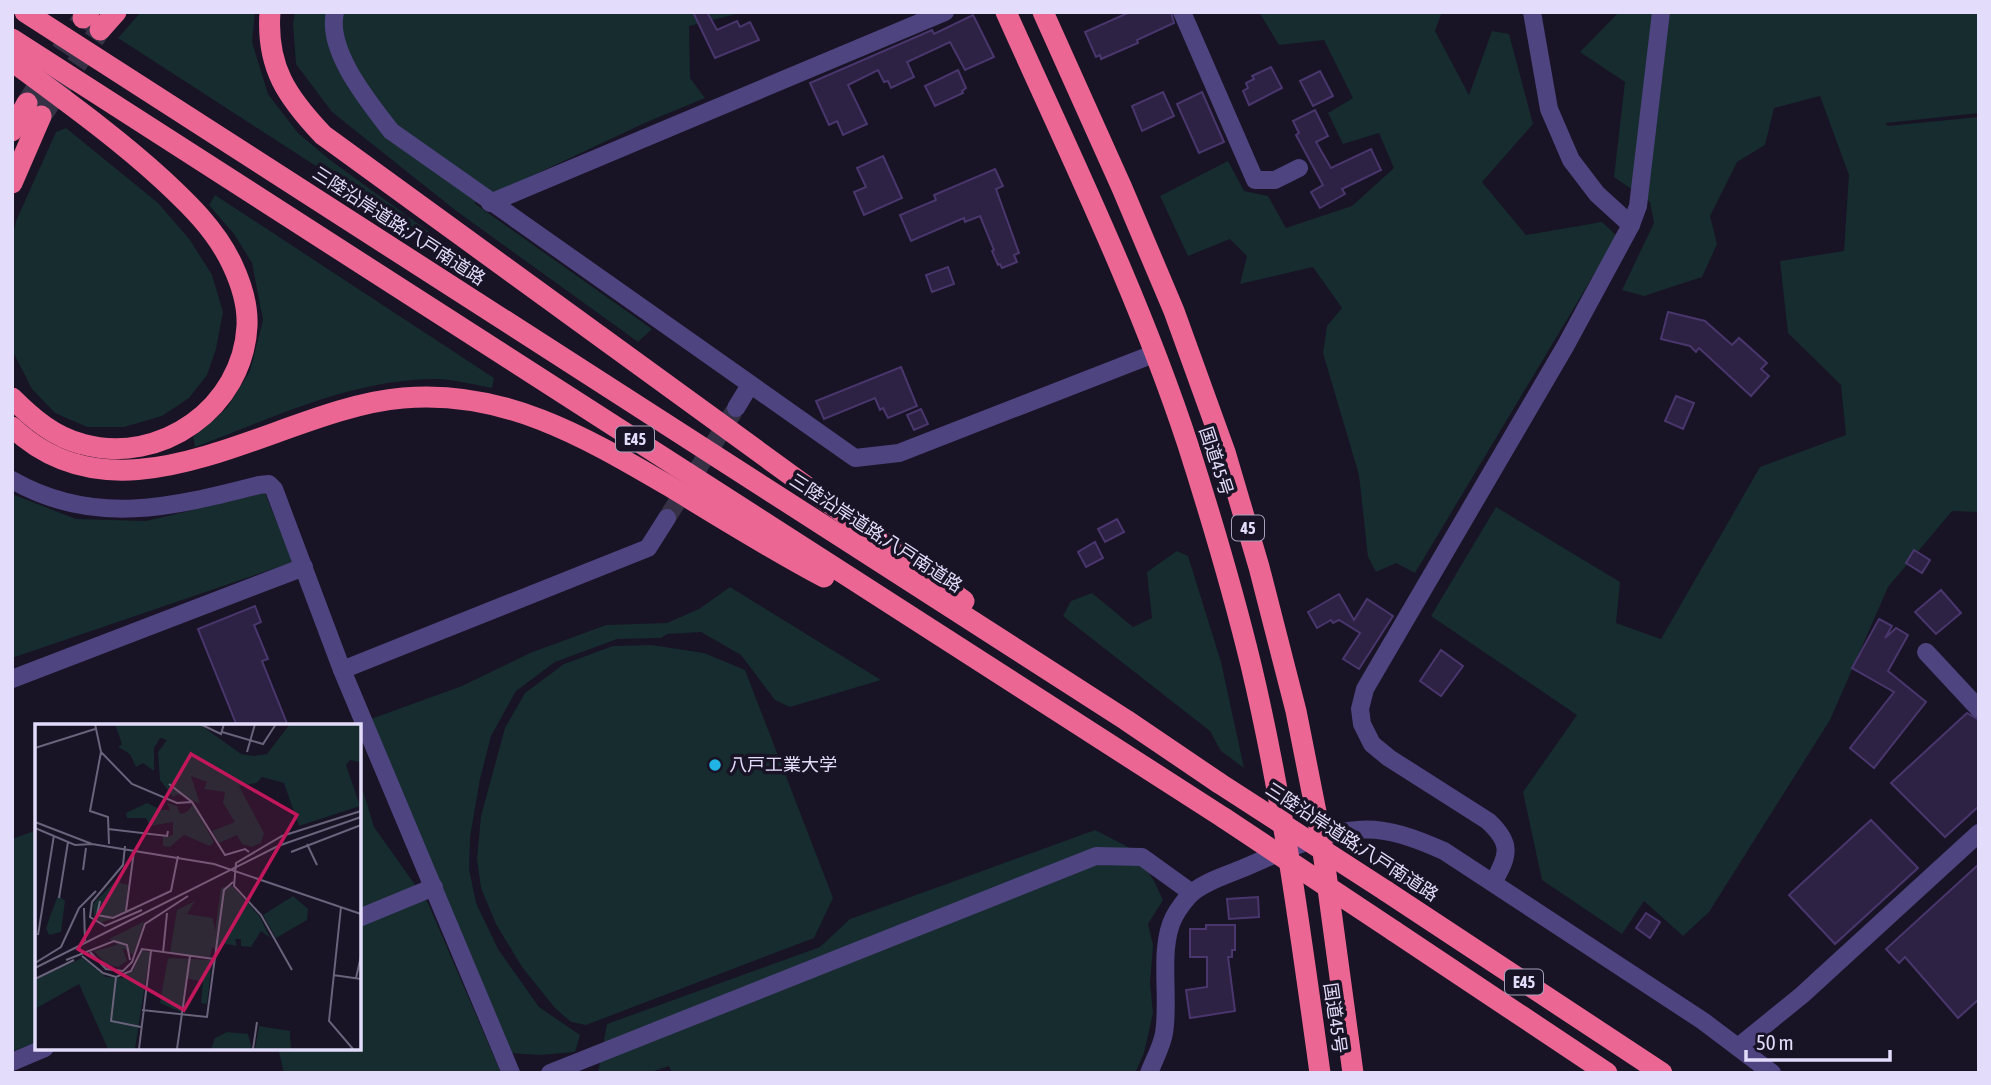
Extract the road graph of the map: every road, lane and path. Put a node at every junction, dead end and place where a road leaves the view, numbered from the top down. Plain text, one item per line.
1 (25, 12) edge
2 (116, 12) edge
3 (270, 12) edge
4 (335, 12) edge
5 (945, 12) edge
6 (1006, 12) edge
7 (1043, 12) edge
8 (1182, 12) edge
9 (1532, 12) edge
10 (1661, 12) edge
11 (91, 20) tunnel mouth
12 (12, 39) edge
13 (12, 61) edge
14 (12, 131) edge
15 (1299, 168) dead end
16 (12, 183) edge
17 (490, 203) junction
18 (1631, 225) junction
19 (1156, 353) junction
20 (750, 385) junction
21 (12, 398) edge
22 (736, 408) tunnel mouth
23 (12, 427) edge
24 (12, 480) edge
25 (667, 518) tunnel mouth
26 (304, 566) junction
27 (944, 639) junction
28 (1926, 652) dead end
29 (342, 670) junction
30 (12, 678) edge
31 (1979, 709) edge
32 (1126, 720) junction
33 (1979, 833) edge
34 (1321, 837) junction
35 (1288, 849) junction
36 (1494, 881) junction
37 (434, 887) junction
38 (1192, 893) junction
39 (360, 918) edge
40 (1738, 1047) junction
41 (40, 1050) edge
42 (12, 1062) edge
43 (1765, 1070) edge
44 (511, 1073) edge
45 (550, 1073) edge
46 (1149, 1073) edge
47 (1320, 1073) edge
48 (1353, 1073) edge
49 (1607, 1073) edge
50 (1662, 1073) edge

1 - 32 highway, 三陸沿岸道路;八戸南道路 / E45
2 - 11 highway
3 - 32 highway
4 - 17 street
5 - 17 street
6 - 19 highway, 国道45号 / 45
7 - 34 highway, 国道45号 / 45
8 - 15 street
9 - 18 street
10 - 18 street
12 - 27 highway, E45
13 - 21 highway
14 - 16 highway
17 - 20 street
18 - 36 street
19 - 20 street
19 - 35 highway, 国道45号 / 45
20 - 22 street
23 - 27 highway
24 - 26 street
25 - 29 street
26 - 29 street
26 - 30 street
27 - 49 highway, E45, bridge
28 - 31 street
29 - 37 street
32 - 50 highway, 三陸沿岸道路;八戸南道路 / E45, bridge
33 - 40 street
34 - 35 street
34 - 36 street
34 - 48 highway, 国道45号 / 45
35 - 38 street
35 - 47 highway, 国道45号 / 45
36 - 40 street
37 - 39 street
37 - 44 street
38 - 45 street
38 - 46 street
40 - 43 street
41 - 42 street

